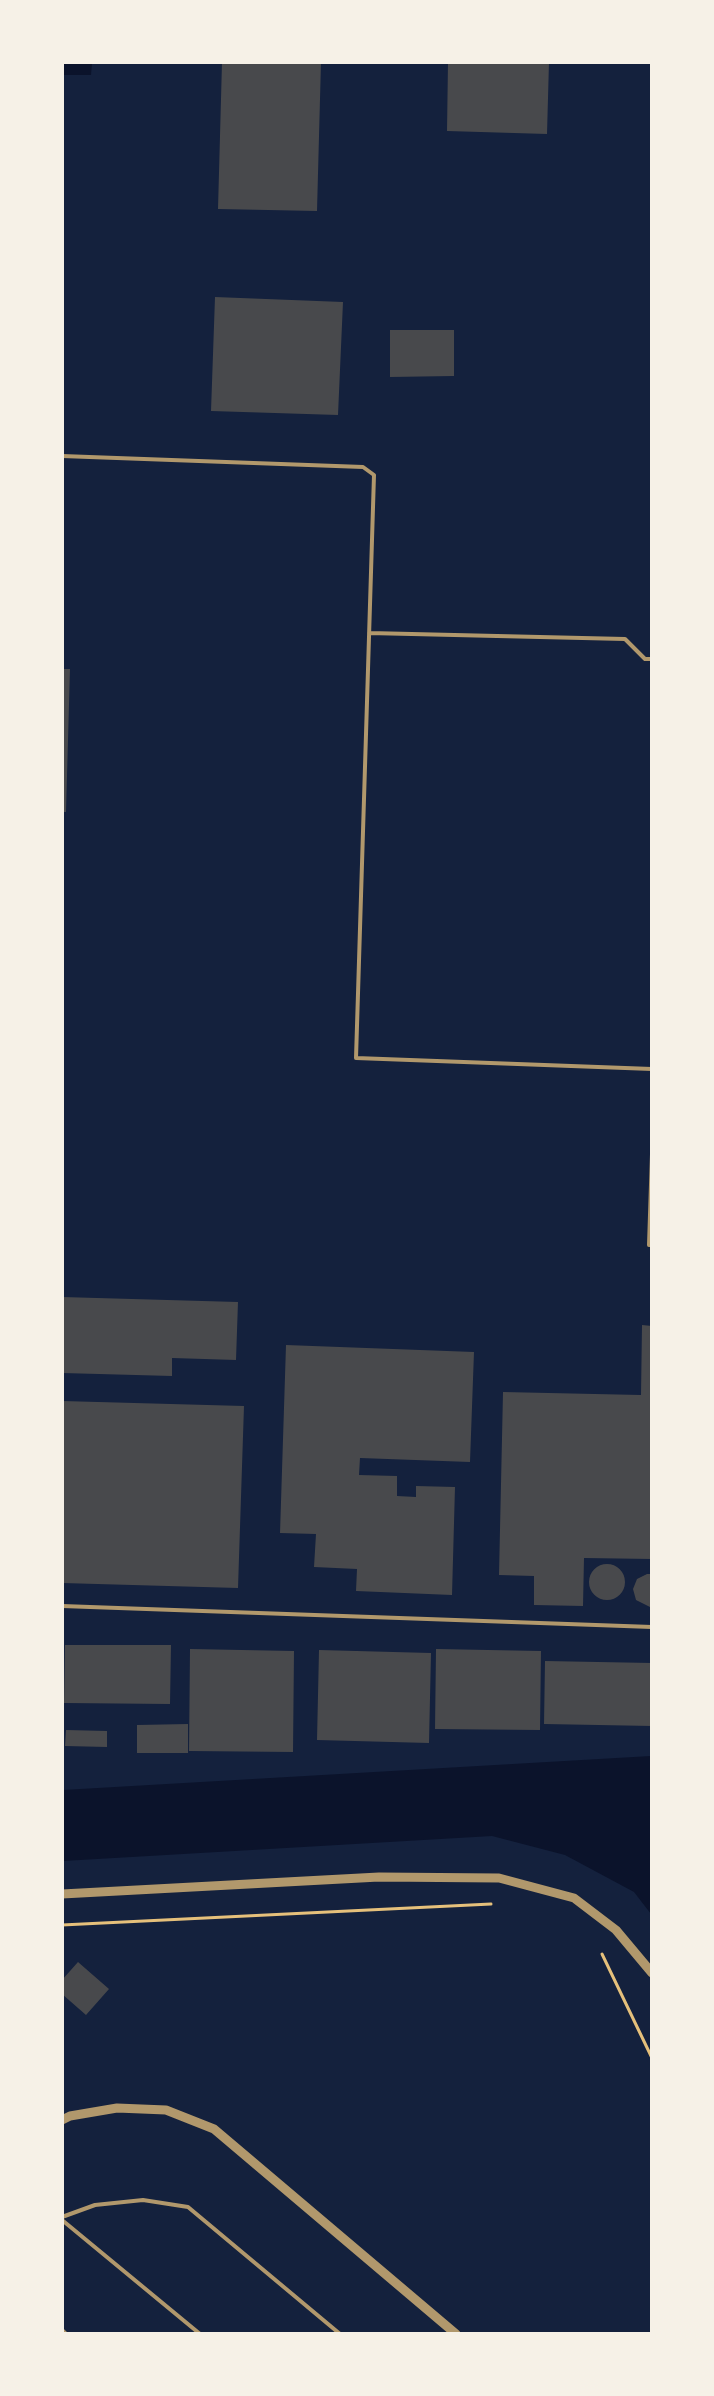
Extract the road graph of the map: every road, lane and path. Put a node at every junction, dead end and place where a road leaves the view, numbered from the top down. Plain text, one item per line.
1 (62, 456) edge
2 (370, 633) junction
3 (652, 659) edge
4 (652, 1069) edge
5 (652, 1154) edge
6 (652, 1245) edge
7 (62, 1606) edge
8 (652, 1627) edge
9 (62, 1894) edge
10 (494, 1904) dead end
11 (62, 1925) edge
12 (598, 1947) dead end
13 (652, 1973) edge
14 (652, 2058) edge
15 (62, 2120) edge
16 (62, 2219) edge
17 (62, 2330) edge
18 (66, 2334) edge
19 (200, 2334) edge
20 (340, 2334) edge
21 (456, 2334) edge

1 - 2 lane
2 - 3 lane
2 - 4 lane
5 - 6 lane
7 - 8 lane
9 - 13 street
10 - 11 path
12 - 14 path
15 - 21 street
16 - 19 lane
16 - 20 lane
17 - 18 lane

